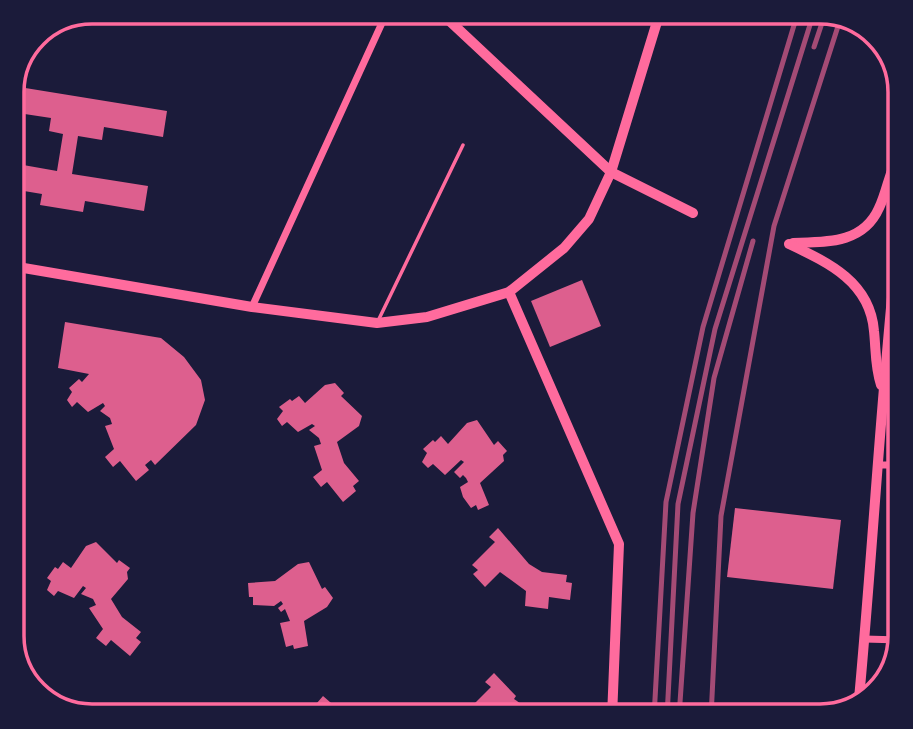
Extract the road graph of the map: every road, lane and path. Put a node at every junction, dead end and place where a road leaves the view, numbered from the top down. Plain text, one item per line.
1 (382, 24) edge
2 (453, 24) edge
3 (656, 24) edge
4 (463, 145) dead end
5 (611, 172) junction
6 (888, 178) edge
7 (693, 213) dead end
8 (25, 268) edge
9 (509, 292) junction
10 (252, 307) junction
11 (888, 319) edge
12 (377, 323) junction
13 (887, 327) joint
14 (884, 393) junction
15 (879, 465) junction
16 (888, 465) edge
17 (864, 639) junction
18 (888, 640) edge
19 (860, 692) edge
20 (613, 704) edge

1 - 10 street
2 - 5 street
3 - 5 street
4 - 12 lane
5 - 7 street
5 - 9 street
6 - 14 street
8 - 10 street
9 - 12 street
9 - 20 street
10 - 12 street
11 - 13 street
13 - 14 street
14 - 15 street
15 - 16 street
15 - 17 street
17 - 18 street
17 - 19 street

